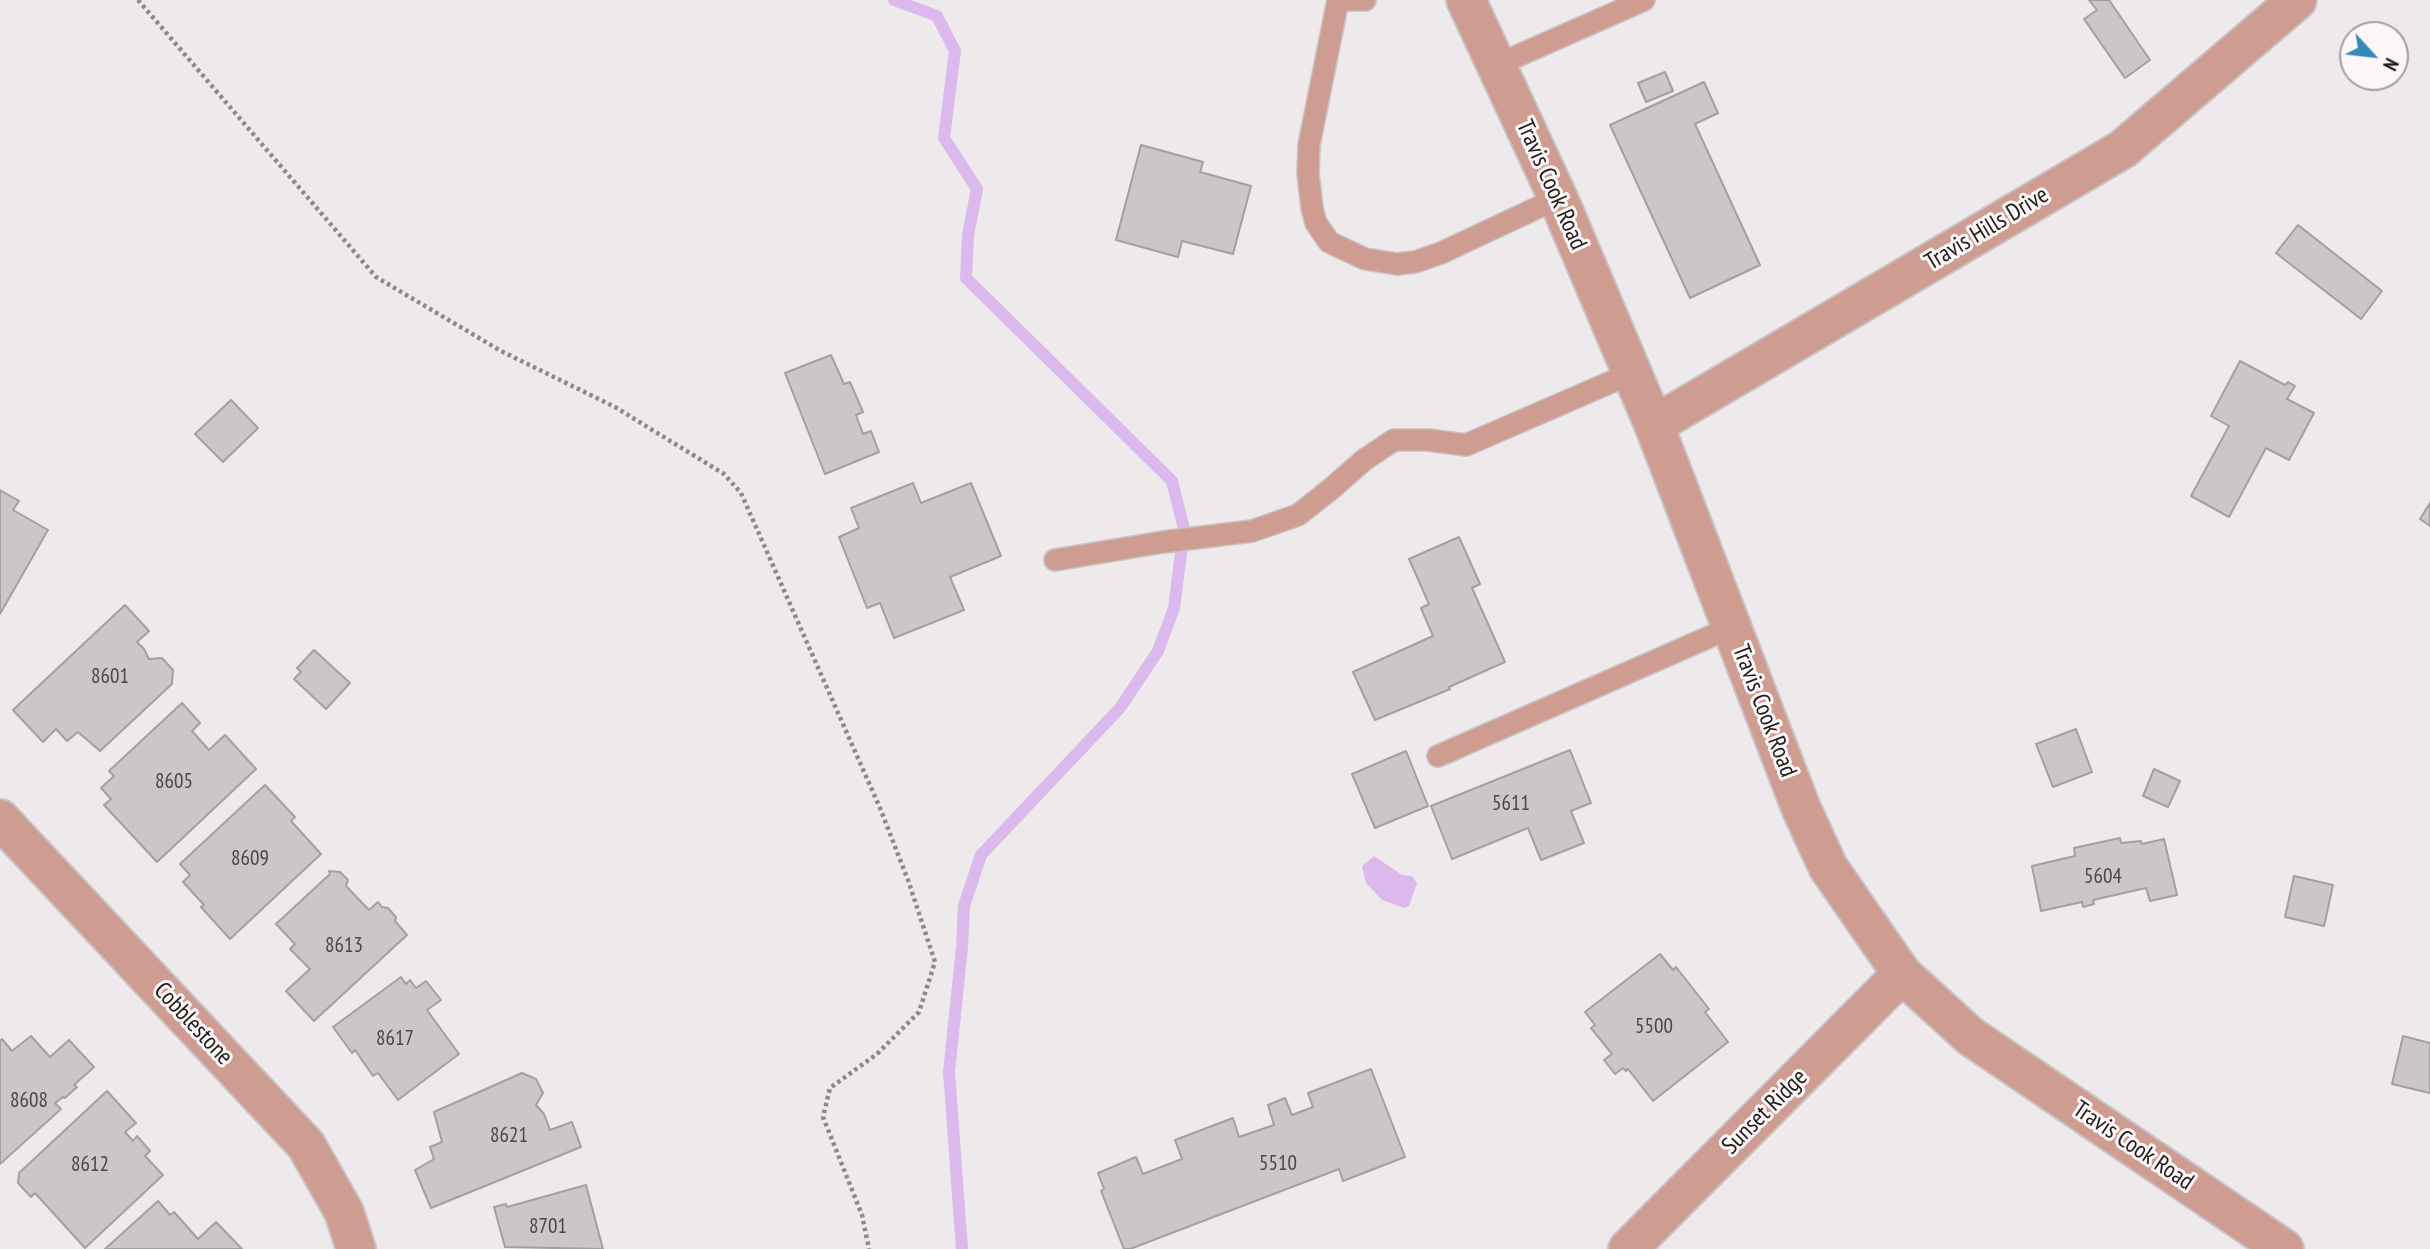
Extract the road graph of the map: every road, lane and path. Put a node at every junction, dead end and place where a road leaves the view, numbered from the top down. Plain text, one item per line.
1 (138, 0) edge
2 (1340, 0) edge
3 (1365, 0) edge
4 (1466, 0) edge
5 (1644, 0) edge
6 (2297, 0) edge
7 (1497, 65) junction
8 (1558, 198) junction
9 (1632, 373) junction
10 (1654, 425) junction
11 (1055, 561) dead end
12 (1732, 627) junction
13 (1438, 756) dead end
14 (0, 819) edge
15 (1902, 974) junction
16 (356, 1249) edge
17 (869, 1249) edge
18 (1628, 1249) edge
19 (2284, 1249) edge

1 - 17 path
2 - 3 lane
2 - 8 lane
4 - 7 street, Travis Cook Road
5 - 7 lane
6 - 10 street, Travis Hills Drive
7 - 8 street, Travis Cook Road
8 - 9 street, Travis Cook Road
9 - 10 street, Travis Cook Road
9 - 11 lane
10 - 12 street, Travis Cook Road
12 - 13 lane
12 - 15 street, Travis Cook Road
14 - 16 street, Cobblestone
15 - 18 street, Sunset Ridge
15 - 19 street, Travis Cook Road

